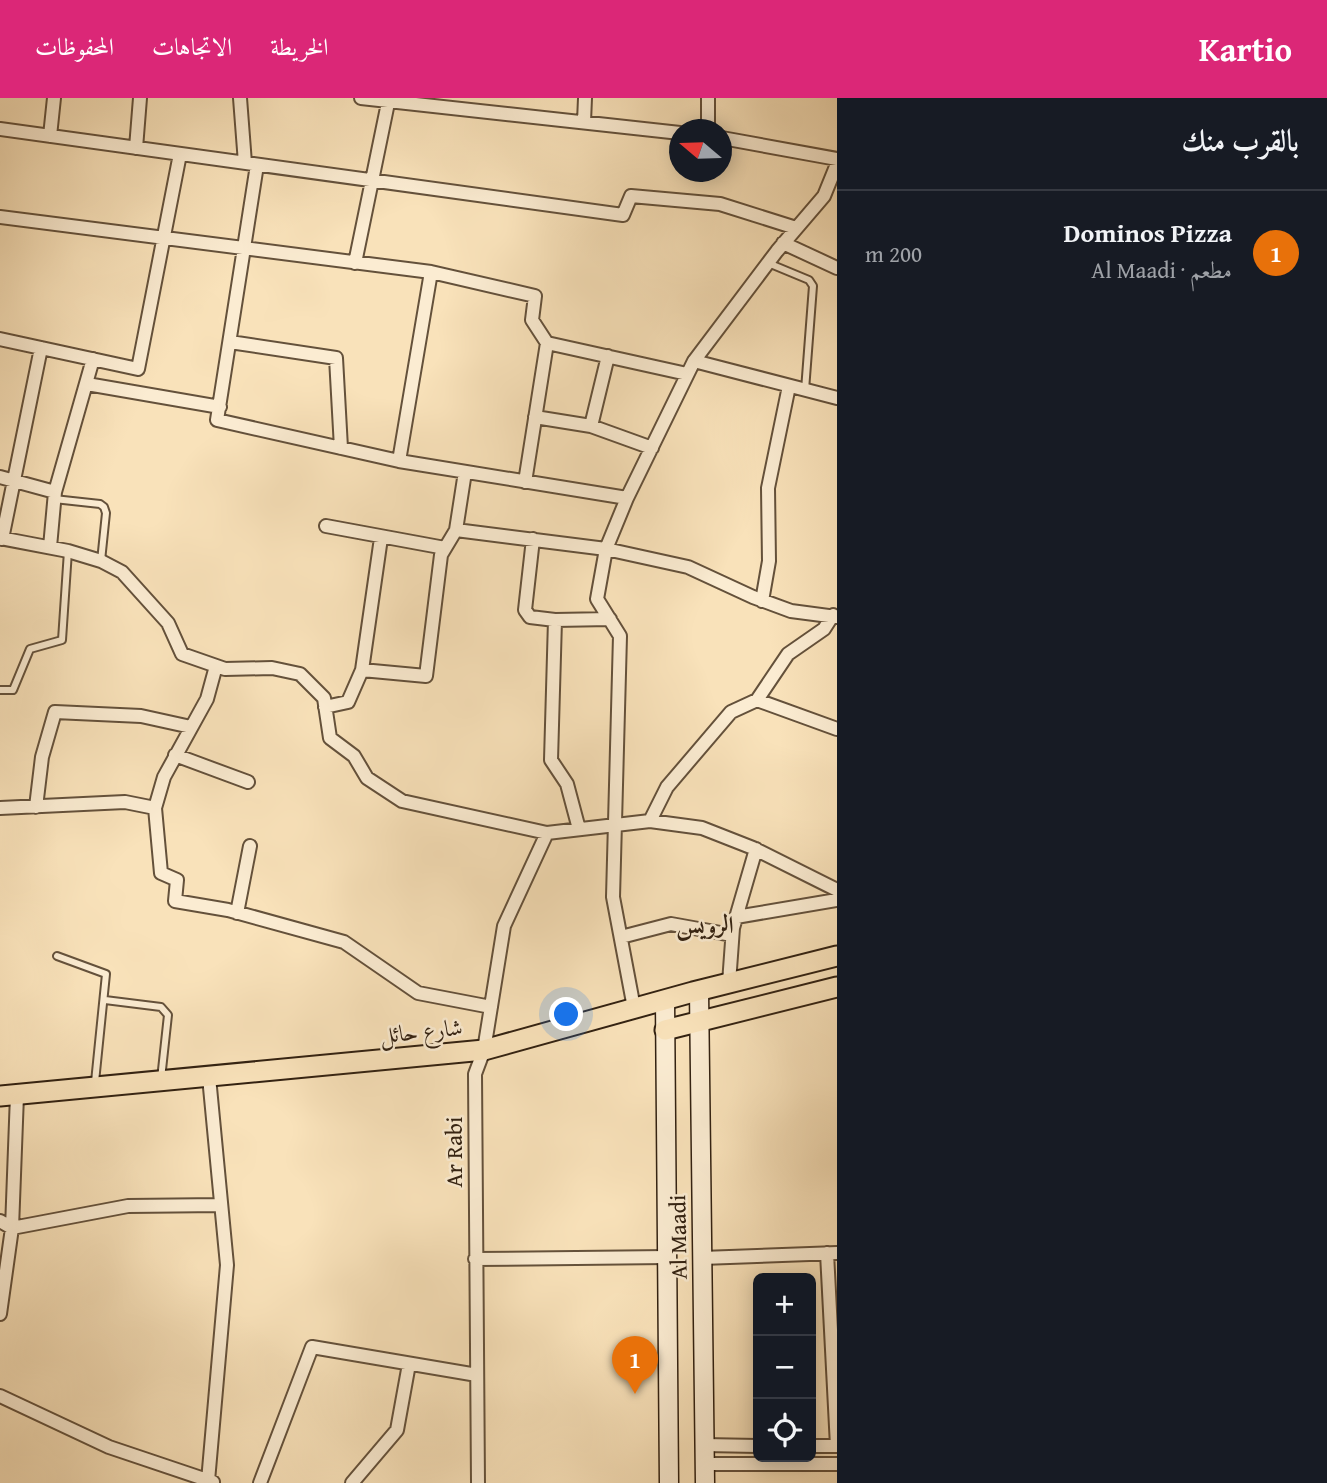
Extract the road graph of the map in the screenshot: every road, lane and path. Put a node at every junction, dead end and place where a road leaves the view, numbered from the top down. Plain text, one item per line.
1 (54, 98) edge
2 (139, 98) edge
3 (240, 98) edge
4 (361, 98) edge
5 (585, 98) edge
6 (708, 98) edge
7 (388, 100) edge
8 (708, 119) edge
9 (584, 122) junction
10 (0, 129) edge
11 (669, 132) edge
12 (50, 136) junction
13 (732, 140) edge
14 (136, 148) junction
15 (180, 154) junction
16 (837, 161) edge
17 (251, 164) junction
18 (372, 181) junction
19 (0, 217) edge
20 (796, 228) junction
21 (163, 238) junction
22 (783, 243) junction
23 (245, 249) junction
24 (768, 262) junction
25 (355, 263) junction
26 (837, 268) edge
27 (431, 272) junction
28 (0, 339) edge
29 (230, 342) junction
30 (547, 343) junction
31 (41, 348) junction
32 (608, 356) junction
33 (93, 359) junction
34 (694, 361) junction
35 (687, 374) junction
36 (87, 384) junction
37 (789, 386) junction
38 (805, 390) junction
39 (837, 398) edge
40 (220, 407) junction
41 (535, 417) junction
42 (591, 426) junction
43 (341, 448) junction
44 (652, 448) junction
45 (399, 461) junction
46 (465, 472) junction
47 (0, 477) edge
48 (14, 481) junction
49 (525, 482) junction
50 (55, 496) junction
51 (627, 498) junction
52 (326, 526) dead end
53 (456, 530) junction
54 (381, 538) junction
55 (1, 539) edge
56 (533, 539) junction
57 (50, 547) junction
58 (445, 548) junction
59 (606, 549) junction
60 (68, 551) junction
61 (101, 561) junction
62 (762, 601) junction
63 (835, 616) edge
64 (610, 619) junction
65 (555, 620) junction
66 (216, 666) junction
67 (362, 670) junction
68 (0, 690) edge
69 (757, 700) junction
70 (325, 708) junction
71 (191, 727) junction
72 (837, 729) edge
73 (175, 755) junction
74 (248, 782) dead end
75 (36, 807) junction
76 (0, 808) edge
77 (155, 808) junction
78 (650, 821) junction
79 (617, 823) junction
80 (579, 829) junction
81 (547, 833) junction
82 (250, 846) dead end
83 (756, 849) junction
84 (837, 890) edge
85 (837, 900) edge
86 (237, 913) junction
87 (736, 917) junction
88 (732, 935) junction
89 (621, 937) junction
90 (837, 956) edge
91 (57, 957) dead end
92 (729, 983) junction
93 (837, 987) edge
94 (699, 991) junction
95 (105, 1000) junction
96 (665, 1000) junction
97 (491, 1007) junction
98 (634, 1008) junction
99 (700, 1021) junction
100 (665, 1030) junction
101 (484, 1050) junction
102 (209, 1077) junction
103 (161, 1081) junction
104 (94, 1088) junction
105 (9, 1096) edge
106 (221, 1205) junction
107 (0, 1221) edge
108 (12, 1228) junction
109 (832, 1253) edge
110 (667, 1257) junction
111 (702, 1258) junction
112 (475, 1259) junction
113 (1, 1292) edge
114 (0, 1314) edge
115 (834, 1335) edge
116 (409, 1364) junction
117 (477, 1375) junction
118 (0, 1396) edge
119 (704, 1445) junction
120 (753, 1446) edge
121 (816, 1446) edge
122 (837, 1446) edge
123 (704, 1464) junction
124 (837, 1464) edge
125 (212, 1482) edge
126 (260, 1483) edge
127 (352, 1483) edge
128 (478, 1483) edge
129 (669, 1483) edge
130 (705, 1483) edge

1 - 12 street
2 - 14 street
3 - 17 street
4 - 7 street
5 - 9 street
6 - 8 street
7 - 9 street
7 - 18 street
9 - 11 street
10 - 12 street
12 - 14 street
13 - 16 street
14 - 15 street
15 - 17 street
15 - 21 street
16 - 20 street
17 - 18 street
17 - 23 street
18 - 20 street
18 - 25 street
19 - 21 street
20 - 22 street
21 - 23 street
21 - 33 street
22 - 24 street
22 - 26 street
23 - 25 street
23 - 29 street
24 - 34 street
24 - 38 lane
25 - 27 street
27 - 30 street
27 - 45 street
28 - 31 street
29 - 40 street
29 - 43 street
30 - 32 street
30 - 41 street
31 - 33 street
31 - 48 street
32 - 35 street
32 - 42 street
33 - 36 street
34 - 35 street
34 - 37 street
35 - 44 street
36 - 40 street
36 - 50 street
37 - 38 street
37 - 62 street
38 - 39 street
40 - 43 street
41 - 42 street
41 - 49 street
42 - 44 street
43 - 45 street
44 - 51 street
45 - 46 street
46 - 49 street
46 - 53 street
47 - 48 street
48 - 50 street
48 - 55 street
49 - 51 street
50 - 57 street
50 - 61 lane
51 - 59 street
52 - 54 street
53 - 56 street
53 - 58 street
54 - 58 street
54 - 67 street
55 - 57 street
56 - 59 street
56 - 65 street
57 - 60 street
58 - 67 street
59 - 62 street
59 - 64 street
60 - 61 street
60 - 68 lane
61 - 66 street
62 - 63 street
63 - 69 street
64 - 65 street
64 - 79 street
65 - 80 street
66 - 70 street
66 - 71 street
67 - 70 street
69 - 72 street
69 - 78 street
70 - 81 street
71 - 73 street
71 - 75 street
73 - 74 street
73 - 77 street
75 - 76 street
75 - 77 street
77 - 86 street
78 - 79 street
78 - 83 street
79 - 80 street
79 - 89 street
80 - 81 street
81 - 97 street, Ar Rabi
82 - 86 street
83 - 84 street
83 - 87 street
85 - 87 street
86 - 97 street
87 - 88 street
88 - 89 street
88 - 92 street
89 - 98 street
90 - 92 main road, شارع حائل
91 - 95 lane
92 - 94 main road, شارع حائل
93 - 99 main road
94 - 96 main road, شارع حائل
94 - 99 street, Al Maadi
95 - 103 lane
95 - 104 lane
96 - 98 main road, شارع حائل
96 - 100 street, Al Maadi
97 - 101 street, Ar Rabi
98 - 101 main road, شارع حائل
99 - 100 main road
99 - 111 street, Al Maadi
100 - 110 street, Al Maadi
101 - 102 main road, شارع حائل
101 - 112 street, Ar Rabi
102 - 103 main road, شارع حائل
102 - 106 street
103 - 104 main road, شارع حائل
104 - 105 main road, شارع حائل
105 - 108 street
106 - 108 street
106 - 125 street
107 - 108 street
108 - 113 street
109 - 111 street
109 - 115 street
110 - 112 street
110 - 129 street, Al Maadi
111 - 119 street, Al Maadi
112 - 117 street, Ar Rabi
113 - 114 street
115 - 122 street
116 - 117 street
116 - 126 street
116 - 127 street
117 - 128 street, Ar Rabi
118 - 125 street
119 - 120 street
119 - 123 street, Al Maadi
121 - 122 street
123 - 124 street
123 - 130 street, Al Maadi

